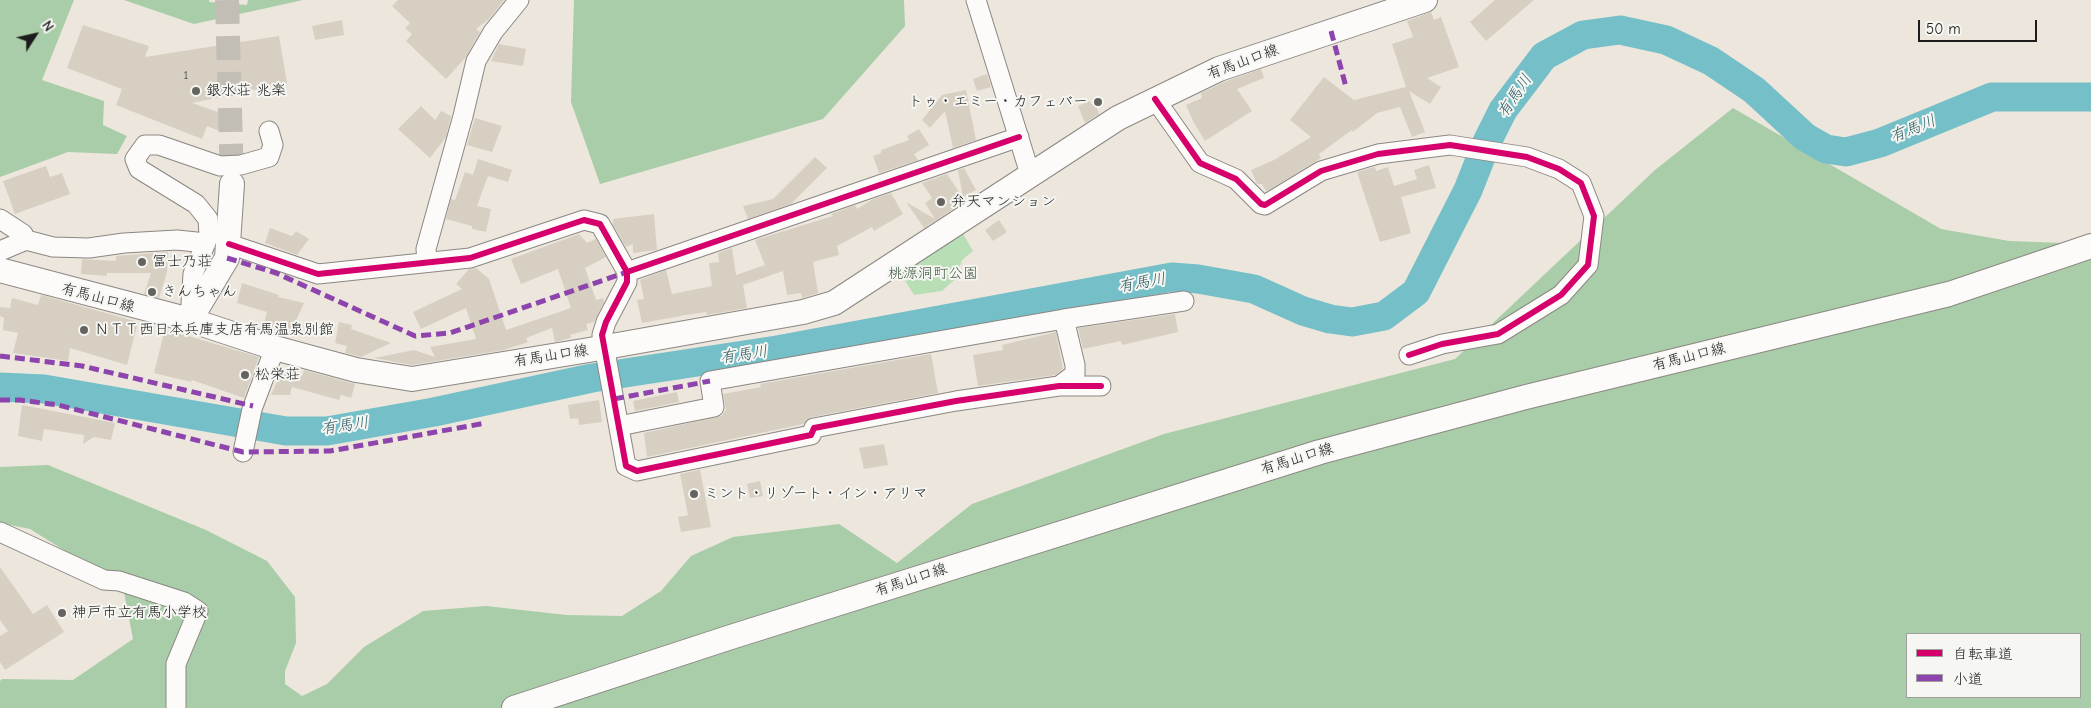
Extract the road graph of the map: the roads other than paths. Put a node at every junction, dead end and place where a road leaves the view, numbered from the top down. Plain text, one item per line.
1 (518, 0) edge
2 (976, 0) edge
3 (1425, 0) edge
4 (1155, 99) junction
5 (269, 131) dead end
6 (1019, 137) junction
7 (1030, 174) junction
8 (232, 184) tunnel mouth
9 (0, 220) edge
10 (26, 240) junction
11 (206, 243) junction
12 (229, 244) junction
13 (2091, 246) edge
14 (0, 251) edge
15 (427, 261) junction
16 (0, 270) edge
17 (627, 272) junction
18 (1184, 301) dead end
19 (1064, 319) junction
20 (190, 320) junction
21 (275, 348) junction
22 (605, 353) junction
23 (1409, 355) dead end
24 (1059, 386) junction
25 (1101, 386) dead end
26 (619, 426) junction
27 (243, 450) dead end
28 (0, 532) edge
29 (176, 708) edge
30 (514, 708) edge

1 - 15 street
2 - 6 street
3 - 4 main road, 有馬山口線
4 - 7 main road, 有馬山口線
4 - 23 street
5 - 11 street
6 - 7 street
6 - 17 street
7 - 22 main road, 有馬山口線
8 - 12 main road
9 - 10 street
10 - 11 street
10 - 14 street
11 - 20 street
12 - 15 street
12 - 20 main road
13 - 30 main road, 有馬山口線
15 - 17 street
16 - 20 main road, 有馬山口線
17 - 22 street
18 - 19 street
19 - 24 street
19 - 26 street
20 - 21 main road, 有馬山口線
21 - 22 main road, 有馬山口線
21 - 27 street
22 - 26 street
24 - 25 street
24 - 26 street
28 - 29 street

